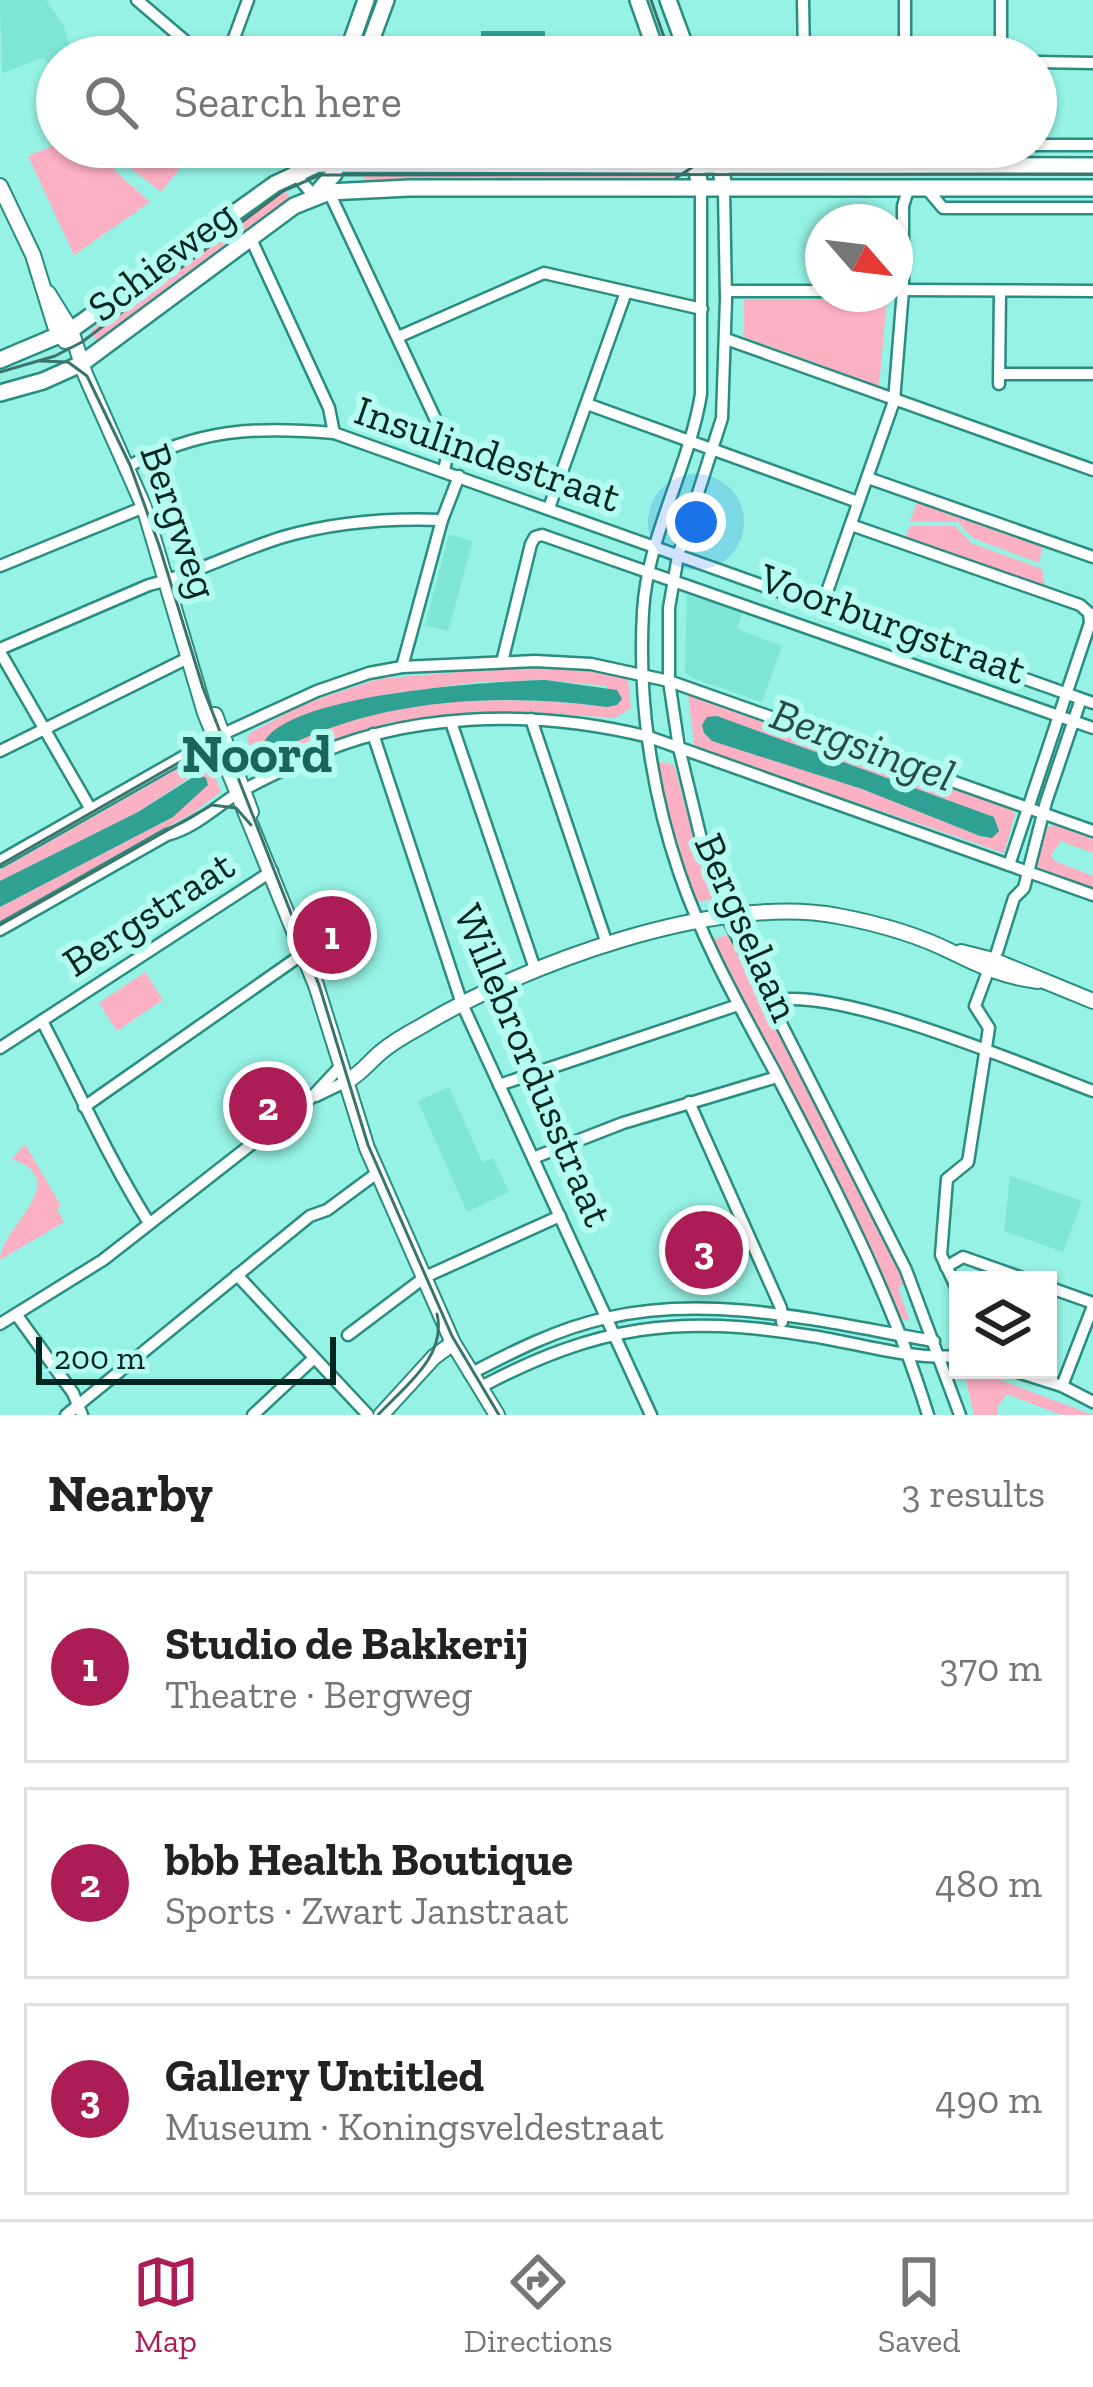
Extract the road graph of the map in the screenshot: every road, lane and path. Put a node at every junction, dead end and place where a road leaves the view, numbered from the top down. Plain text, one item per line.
1 (137, 0) edge
2 (248, 0) edge
3 (366, 0) edge
4 (386, 0) edge
5 (638, 0) edge
6 (668, 0) edge
7 (803, 0) edge
8 (905, 0) edge
9 (1001, 0) edge
10 (179, 36) edge
11 (235, 36) edge
12 (353, 36) edge
13 (373, 36) edge
14 (651, 36) edge
15 (681, 36) edge
16 (804, 36) edge
17 (905, 36) edge
18 (1001, 36) edge
19 (1057, 62) edge
20 (1093, 63) edge
21 (1057, 145) edge
22 (1093, 145) edge
23 (1057, 166) edge
24 (1093, 166) edge
25 (296, 168) edge
26 (299, 168) edge
27 (304, 168) edge
28 (336, 168) edge
29 (697, 168) edge
30 (722, 168) edge
31 (297, 171) junction
32 (0, 188) edge
33 (1093, 188) edge
34 (701, 189) junction
35 (927, 189) junction
36 (724, 190) junction
37 (322, 194) junction
38 (906, 195) junction
39 (905, 204) edge
40 (1093, 208) edge
41 (725, 229) junction
42 (702, 231) junction
43 (250, 239) junction
44 (913, 290) edge
45 (726, 291) junction
46 (805, 291) edge
47 (1093, 291) edge
48 (626, 292) junction
49 (1000, 292) junction
50 (702, 309) junction
51 (898, 312) edge
52 (67, 333) junction
53 (398, 337) junction
54 (726, 339) junction
55 (0, 359) edge
56 (81, 364) junction
57 (1093, 374) edge
58 (0, 393) edge
59 (894, 401) junction
60 (587, 404) junction
61 (334, 434) junction
62 (691, 442) junction
63 (713, 448) junction
64 (128, 466) junction
65 (445, 470) junction
66 (1093, 470) edge
67 (459, 476) junction
68 (868, 478) junction
69 (859, 502) junction
70 (145, 507) junction
71 (549, 508) junction
72 (442, 520) junction
73 (851, 525) junction
74 (655, 545) junction
75 (678, 556) junction
76 (1093, 556) edge
77 (0, 566) edge
78 (649, 572) junction
79 (170, 580) junction
80 (673, 580) junction
81 (822, 606) junction
82 (0, 651) edge
83 (190, 656) junction
84 (502, 662) junction
85 (402, 668) junction
86 (642, 675) junction
87 (669, 681) junction
88 (1064, 692) junction
89 (1087, 701) edge
90 (1056, 716) junction
91 (531, 719) junction
92 (451, 722) junction
93 (1072, 722) junction
94 (1093, 728) edge
95 (44, 729) junction
96 (373, 734) junction
97 (219, 736) junction
98 (649, 737) junction
99 (679, 748) junction
100 (0, 752) edge
101 (240, 792) junction
102 (1027, 807) junction
103 (90, 808) junction
104 (1042, 813) junction
105 (1093, 831) edge
106 (0, 861) edge
107 (1009, 865) junction
108 (1027, 871) junction
109 (272, 872) junction
110 (1093, 895) edge
111 (727, 915) junction
112 (698, 920) junction
113 (0, 930) edge
114 (607, 944) junction
115 (304, 953) junction
116 (992, 960) junction
117 (535, 969) junction
118 (1093, 1001) edge
119 (769, 1002) junction
120 (462, 1004) junction
121 (738, 1005) junction
122 (42, 1021) junction
123 (0, 1048) edge
124 (985, 1052) junction
125 (342, 1076) junction
126 (777, 1077) junction
127 (499, 1085) junction
128 (1093, 1091) edge
129 (689, 1102) junction
130 (84, 1107) junction
131 (533, 1158) junction
132 (377, 1173) junction
133 (560, 1216) junction
134 (149, 1223) junction
135 (944, 1261) junction
136 (1003, 1271) edge
137 (949, 1272) edge
138 (237, 1275) junction
139 (424, 1278) junction
140 (1057, 1290) edge
141 (1093, 1304) edge
142 (16, 1314) junction
143 (782, 1315) junction
144 (608, 1317) junction
145 (0, 1324) edge
146 (781, 1331) junction
147 (615, 1332) junction
148 (348, 1335) dead end
149 (902, 1336) junction
150 (934, 1341) junction
151 (453, 1343) junction
152 (909, 1353) junction
153 (941, 1357) junction
154 (949, 1357) edge
155 (313, 1359) junction
156 (470, 1374) junction
157 (1040, 1379) edge
158 (1062, 1386) junction
159 (479, 1388) junction
160 (1093, 1402) edge
161 (80, 1411) edge
162 (66, 1415) edge
163 (253, 1415) edge
164 (368, 1415) edge
165 (381, 1415) edge
166 (497, 1415) edge
167 (651, 1415) edge
168 (928, 1415) edge
169 (960, 1415) edge

1 - 10 street
2 - 11 street
3 - 12 main road
4 - 13 main road
5 - 14 main road
6 - 15 main road
7 - 16 street
8 - 17 street
9 - 18 street
19 - 20 street
21 - 22 street
23 - 24 main road, Schieweg
25 - 31 street
26 - 31 main road
27 - 31 main road, Schieweg
28 - 37 main road
29 - 34 main road, Bergselaan
30 - 36 main road, Bergselaan
31 - 37 street
31 - 52 main road, Schieweg
32 - 52 street, Bergweg
33 - 35 main road
34 - 36 main road
34 - 37 main road
34 - 42 street, Bergselaan
35 - 38 main road
35 - 40 street
36 - 38 main road
36 - 41 street, Bergselaan
37 - 43 main road, Schieweg
37 - 53 street
38 - 39 street
41 - 42 street
41 - 45 street, Bergselaan
42 - 50 street, Bergselaan
43 - 56 main road, Schieweg
43 - 61 street
44 - 49 street
45 - 46 street
45 - 54 street, Bergselaan
47 - 49 street
48 - 50 street
48 - 53 street
48 - 60 street
49 - 57 street
50 - 62 street, Bergselaan
51 - 59 street
52 - 55 main road, Schieweg
52 - 56 street, Bergweg
53 - 65 street
54 - 59 street
54 - 63 street, Bergselaan
56 - 58 main road, Schieweg
56 - 64 street, Bergweg
59 - 66 street
59 - 68 street
60 - 62 street
60 - 71 street
61 - 64 street, Insulindestraat
61 - 65 street, Insulindestraat
62 - 63 street
62 - 74 street, Bergselaan
63 - 69 street
63 - 75 street, Bergselaan
64 - 70 street, Bergweg
65 - 67 street, Insulindestraat
67 - 71 street, Insulindestraat
67 - 72 street
68 - 69 street
68 - 76 street
69 - 73 street
70 - 77 street
70 - 79 street, Bergweg
71 - 74 street, Insulindestraat
72 - 79 street
72 - 85 street
73 - 81 street
73 - 88 street
74 - 75 street, Insulindestraat
74 - 78 street, Bergselaan
75 - 80 street, Bergselaan
75 - 81 street, Insulindestraat
78 - 80 street, Voorburgstraat
78 - 84 street, Voorburgstraat
78 - 86 street, Bergselaan
79 - 82 street
79 - 83 street, Bergweg
80 - 87 street, Bergselaan
80 - 90 street, Voorburgstraat
81 - 88 street, Insulindestraat
82 - 95 street
83 - 95 street
83 - 97 street, Bergweg
84 - 85 street
84 - 86 street
85 - 97 street
86 - 87 street
86 - 98 street, Bergselaan
87 - 99 street, Bergselaan
87 - 102 street
88 - 89 street, Insulindestraat
88 - 90 street
89 - 93 street
90 - 93 street, Voorburgstraat
90 - 102 street
91 - 92 street
91 - 98 street
91 - 114 street
92 - 96 street
92 - 117 street
93 - 94 street, Voorburgstraat
93 - 104 street
95 - 100 street
95 - 103 street
96 - 101 street
96 - 120 street, Willebrordusstraat
97 - 101 street, Bergweg
97 - 103 street
98 - 99 street
98 - 112 street, Bergselaan
99 - 107 street
99 - 111 street, Bergselaan
101 - 109 street, Bergweg
101 - 113 street
102 - 104 street
102 - 107 street
103 - 106 street
104 - 105 street
104 - 108 street
107 - 108 street
108 - 110 street
108 - 116 street
109 - 115 street, Bergweg
109 - 122 street, Bergstraat
111 - 112 street
111 - 116 street
111 - 119 street, Bergselaan
112 - 114 street
112 - 121 street, Bergselaan
114 - 117 street
115 - 125 street, Bergweg
115 - 130 street
116 - 118 street
116 - 124 street
117 - 120 street
119 - 124 street
119 - 150 street, Bergselaan
120 - 125 street
120 - 127 street, Willebrordusstraat
121 - 126 street, Bergselaan
121 - 127 street
122 - 123 street, Bergstraat
122 - 130 street
124 - 128 street
124 - 135 street
125 - 132 street, Bergweg
125 - 134 street
126 - 129 street
126 - 149 street, Bergselaan
127 - 131 street, Willebrordusstraat
129 - 131 street
129 - 143 street
130 - 134 street
131 - 133 street, Willebrordusstraat
132 - 138 street
132 - 139 street, Bergweg
133 - 139 street
133 - 144 street, Willebrordusstraat
134 - 142 street
135 - 136 street
135 - 137 street
138 - 155 street
138 - 161 street
139 - 148 street
139 - 151 street, Bergweg
140 - 141 street
141 - 158 street
142 - 145 street
142 - 161 street
143 - 144 street
143 - 146 street
143 - 149 street
144 - 147 street, Willebrordusstraat
144 - 156 street
146 - 147 street
146 - 152 street
147 - 159 street
147 - 167 street, Willebrordusstraat
149 - 150 street
149 - 152 street, Bergselaan
150 - 153 street, Bergselaan
151 - 156 street, Bergweg
151 - 165 street
152 - 153 street
152 - 168 street, Bergselaan
153 - 154 street
153 - 169 street, Bergselaan
155 - 163 street
155 - 164 street
156 - 159 street, Bergweg
157 - 158 street
158 - 160 street
159 - 166 street, Bergweg
161 - 162 street

